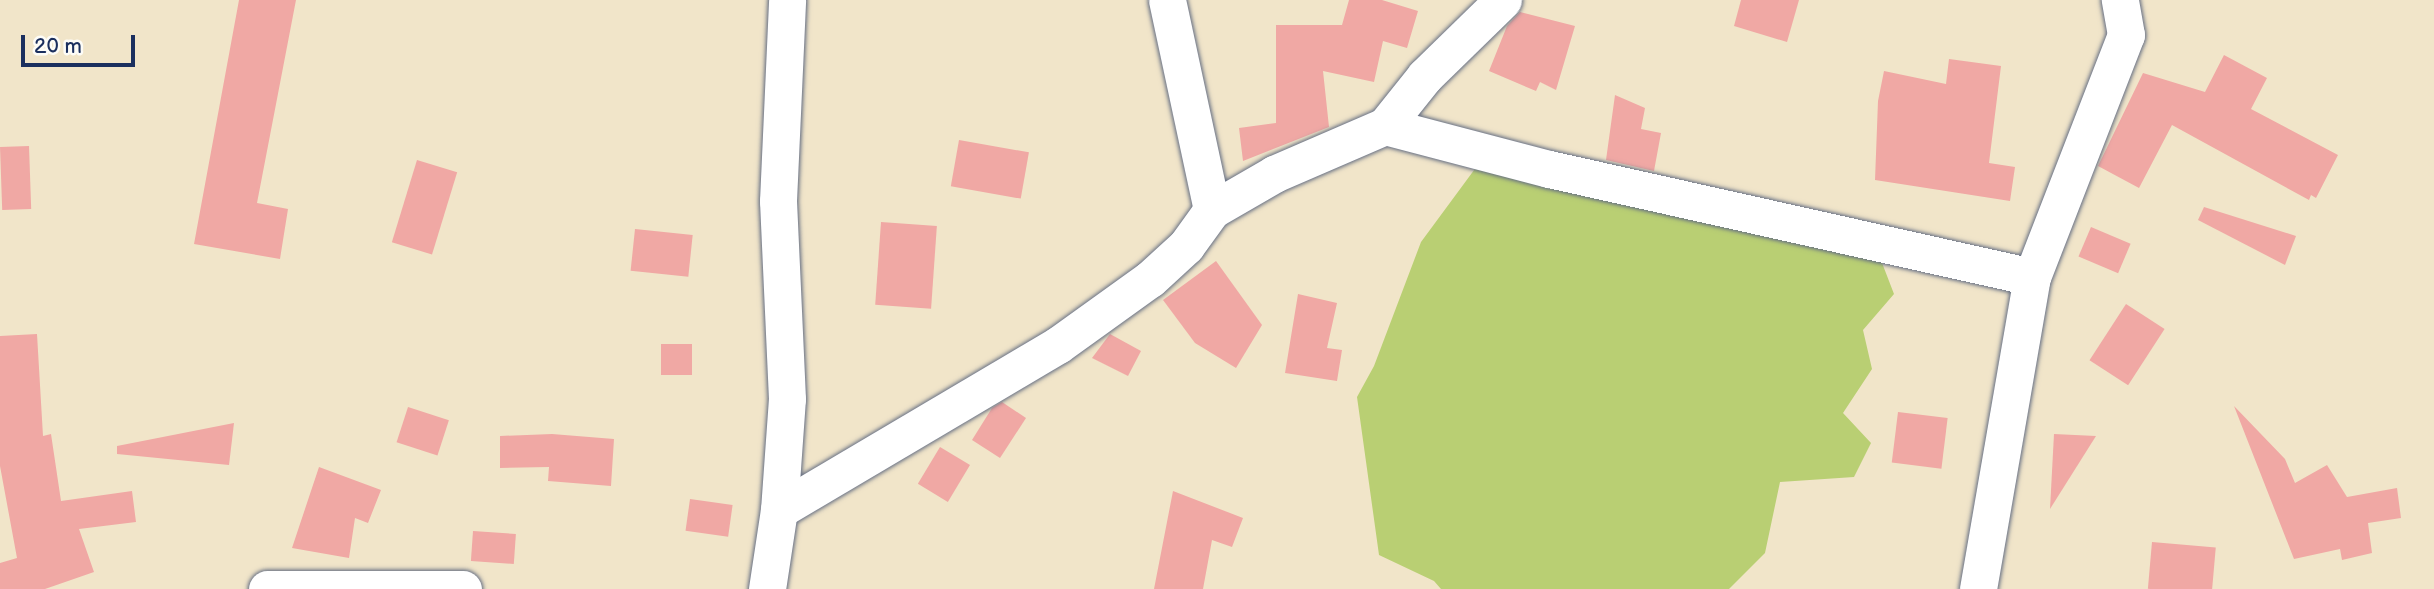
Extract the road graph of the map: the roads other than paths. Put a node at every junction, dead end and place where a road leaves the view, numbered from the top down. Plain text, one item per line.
1 (787, 0) edge
2 (1167, 0) edge
3 (1503, 0) edge
4 (2120, 0) edge
5 (1385, 126) junction
6 (1212, 210) junction
7 (2032, 278) junction
8 (779, 509) junction
9 (267, 589) edge
10 (463, 589) edge
11 (767, 589) edge
12 (1979, 589) edge

1 - 8 street
2 - 6 street
3 - 5 street
4 - 7 street
5 - 6 street
5 - 7 street
6 - 8 street
7 - 12 street
8 - 11 street
9 - 10 street

